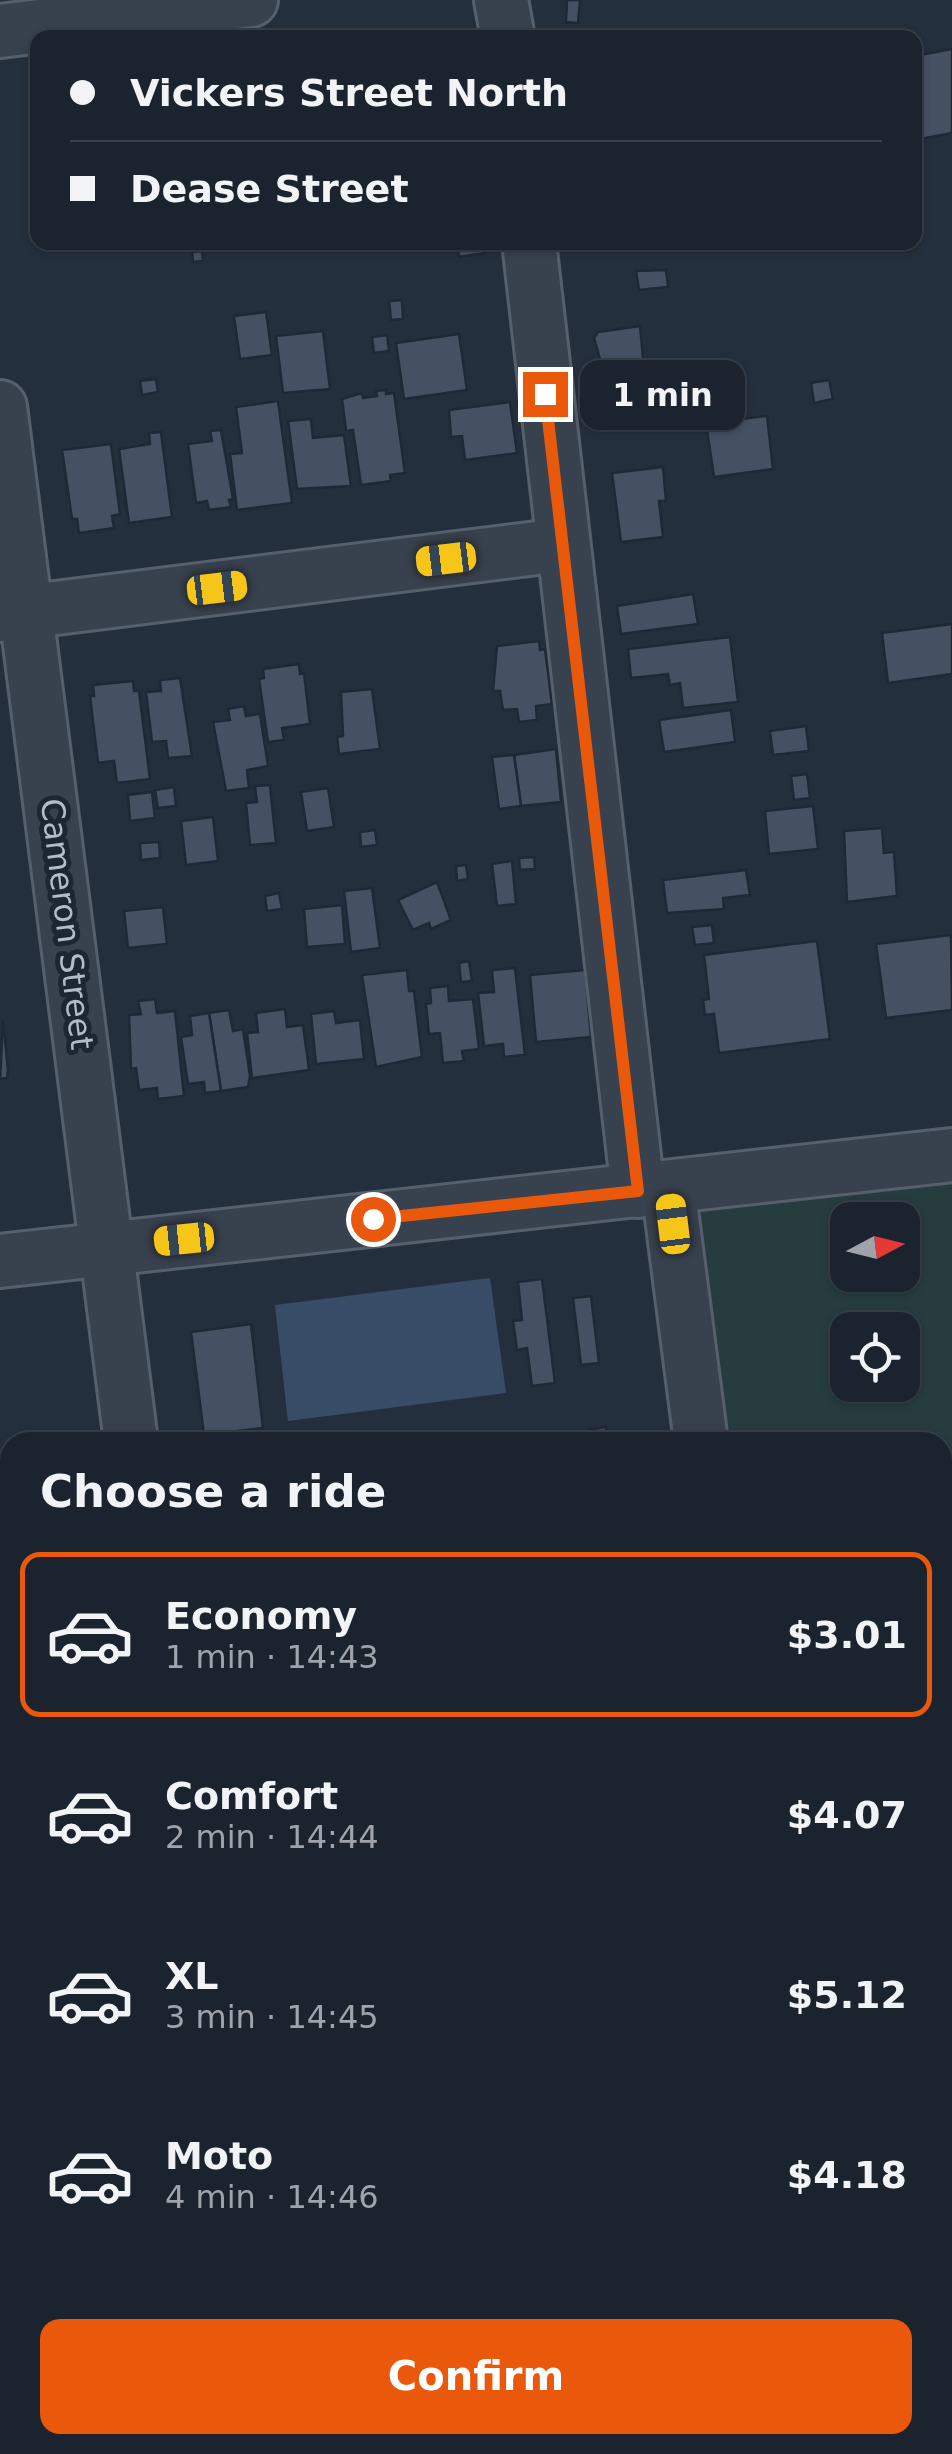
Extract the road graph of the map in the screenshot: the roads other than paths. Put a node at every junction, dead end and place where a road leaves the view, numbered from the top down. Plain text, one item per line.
1 (251, 0) edge
2 (501, 0) edge
3 (507, 30) edge
4 (0, 31) edge
5 (530, 250) edge
6 (0, 406) edge
7 (561, 545) junction
8 (13, 614) edge
9 (952, 1155) edge
10 (653, 1189) junction
11 (108, 1247) junction
12 (0, 1261) edge
13 (130, 1432) edge
14 (700, 1432) edge

1 - 4 street
2 - 3 street
5 - 7 street
6 - 8 street, Cameron Street
7 - 8 street
7 - 10 street
8 - 11 street, Cameron Street
9 - 10 street
10 - 11 street
10 - 14 street
11 - 12 street
11 - 13 street, Cameron Street

